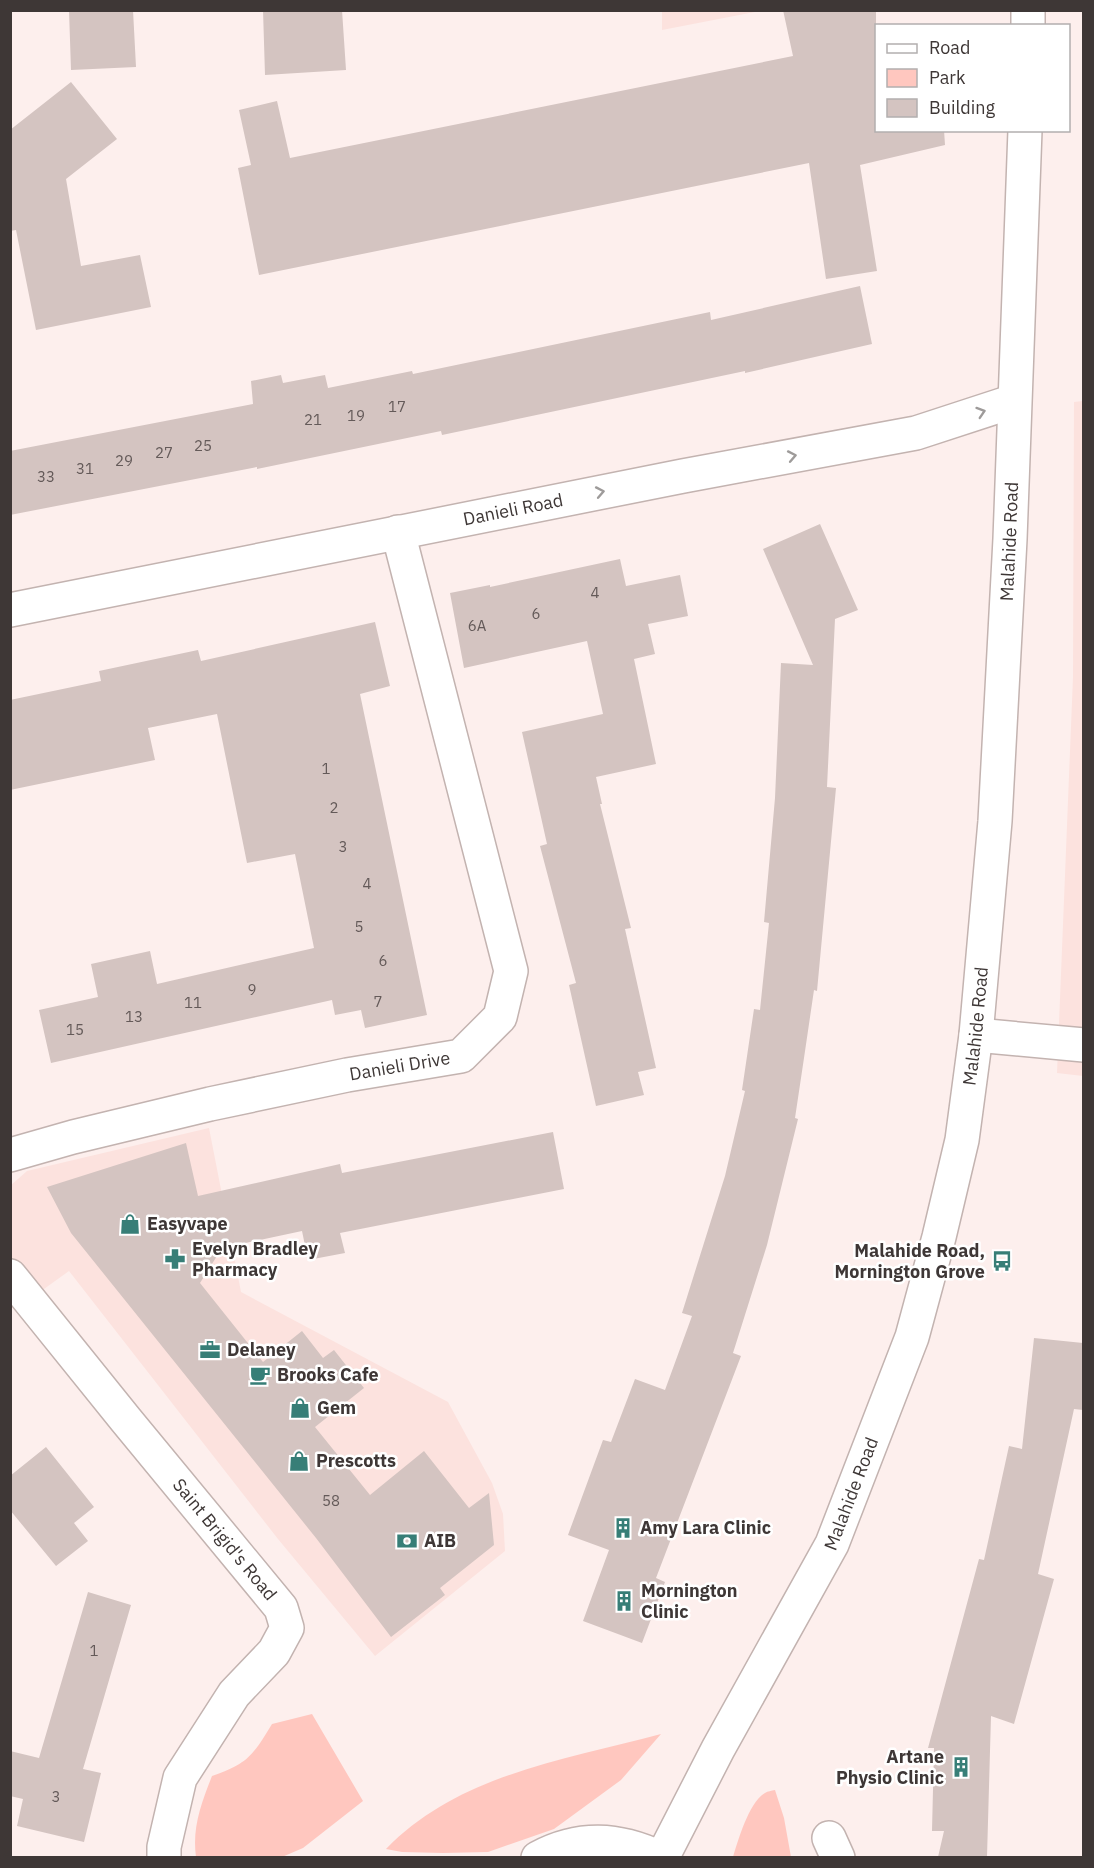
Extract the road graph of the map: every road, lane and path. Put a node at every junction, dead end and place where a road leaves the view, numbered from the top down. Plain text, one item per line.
1 (1025, 132) edge
2 (1014, 401) junction
3 (398, 532) junction
4 (10, 610) edge
5 (976, 1035) junction
6 (1083, 1045) edge
7 (10, 1155) edge
8 (13, 1285) edge
9 (164, 1857) edge
10 (538, 1857) edge
11 (661, 1857) edge

1 - 2 street, Malahide Road
3 -> 2 street, Danieli Road
2 - 5 street, Malahide Road
3 - 4 street, Danieli Road
3 - 7 street, Danieli Drive
5 - 6 street
5 - 11 street, Malahide Road
8 - 9 street, Saint Brigid's Road
10 - 11 street

